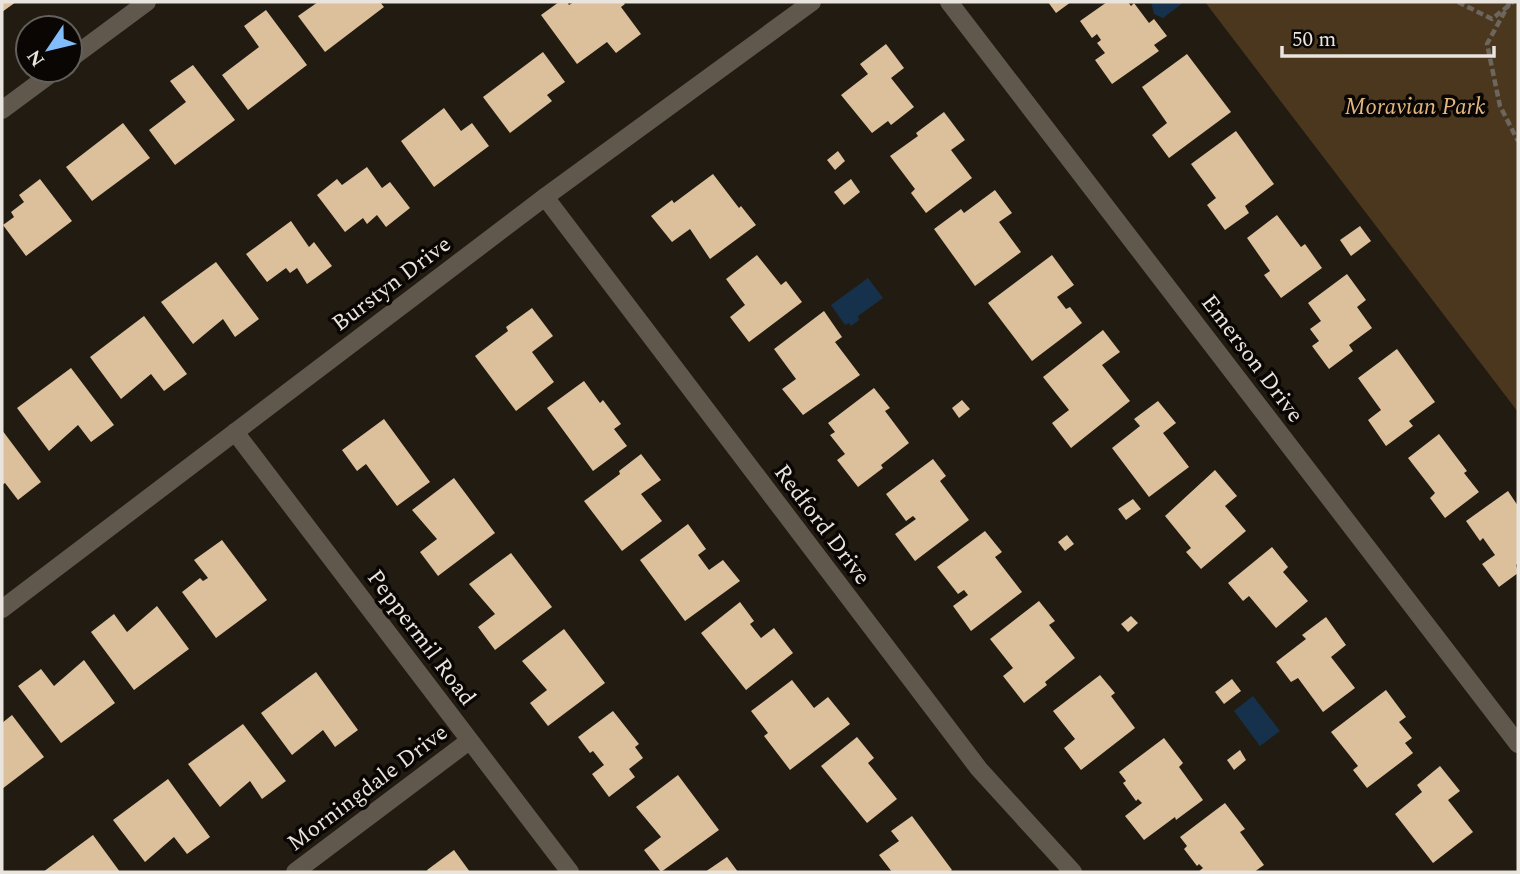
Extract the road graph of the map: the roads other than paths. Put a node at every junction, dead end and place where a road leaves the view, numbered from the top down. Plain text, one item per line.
1 (147, 2) edge
2 (812, 2) edge
3 (949, 2) edge
4 (84, 49) edge
5 (36, 84) edge
6 (2, 110) edge
7 (545, 197) junction
8 (235, 432) junction
9 (2, 609) edge
10 (469, 741) junction
11 (1518, 744) edge
12 (295, 872) edge
13 (570, 872) edge
14 (1073, 872) edge

1 - 4 street
2 - 7 street, Burstyn Drive
3 - 11 street, Emerson Drive
5 - 6 street
7 - 8 street, Burstyn Drive
7 - 14 street, Redford Drive
8 - 9 street, Burstyn Drive
8 - 10 street, Peppermil Road
10 - 12 street, Morningdale Drive
10 - 13 street, Peppermil Road

